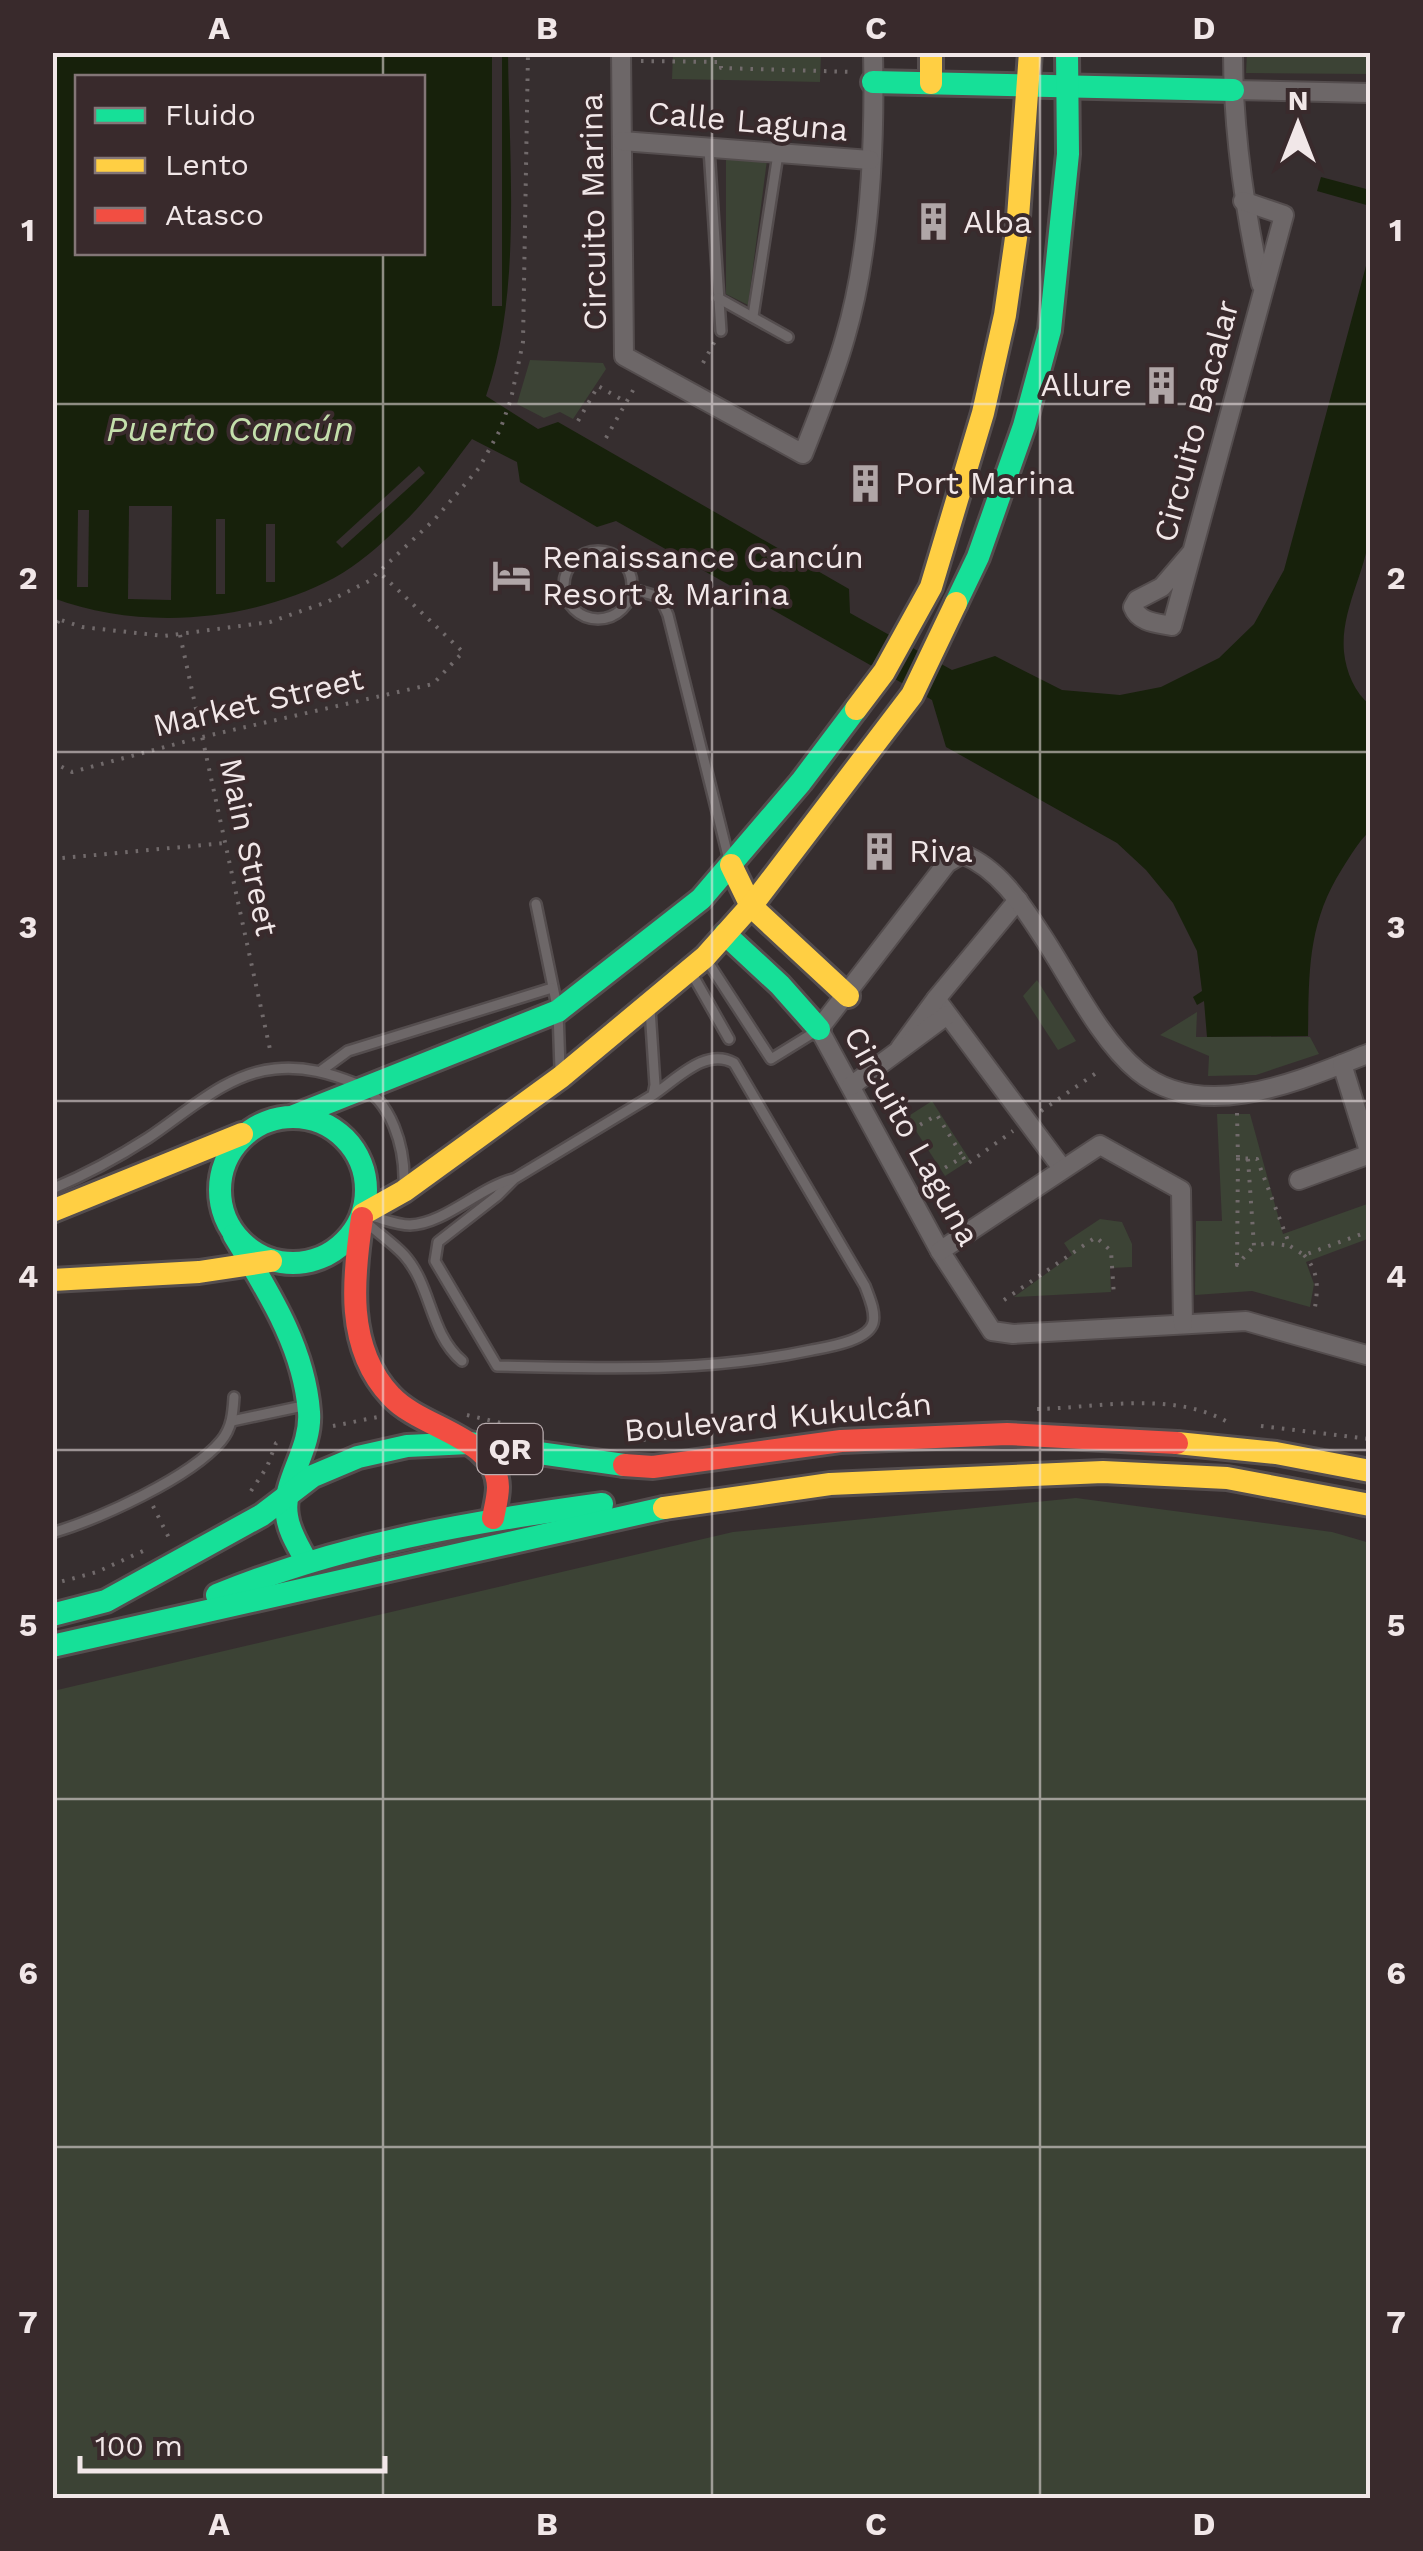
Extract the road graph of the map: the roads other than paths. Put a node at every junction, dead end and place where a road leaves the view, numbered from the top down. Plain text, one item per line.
1 (873, 52) edge
2 (931, 52) edge
3 (1030, 52) edge
4 (1067, 52) edge
5 (1232, 52) edge
6 (621, 55) edge
7 (864, 77) junction
8 (932, 83) junction
9 (1030, 85) junction
10 (1068, 86) junction
11 (1233, 90) junction
12 (1370, 93) edge
13 (622, 141) junction
14 (709, 146) junction
15 (778, 151) junction
16 (870, 160) junction
17 (1243, 202) junction
18 (1262, 290) junction
19 (718, 298) junction
20 (753, 316) junction
21 (721, 331) road end
22 (788, 337) dead end
23 (1192, 552) junction
24 (632, 588) junction
25 (731, 866) junction
26 (1018, 900) junction
27 (536, 904) dead end
28 (751, 906) junction
29 (725, 934) junction
30 (697, 963) junction
31 (848, 996) junction
32 (936, 999) junction
33 (555, 1000) junction
34 (650, 1005) junction
35 (947, 1015) junction
36 (818, 1029) junction
37 (729, 1040) dead end
38 (900, 1048) junction
39 (1370, 1054) edge
40 (1342, 1064) junction
41 (322, 1070) junction
42 (561, 1077) junction
43 (851, 1086) junction
44 (365, 1088) junction
45 (653, 1094) junction
46 (294, 1116) junction
47 (247, 1132) junction
48 (1368, 1141) edge
49 (1062, 1168) junction
50 (514, 1179) junction
51 (1299, 1180) dead end
52 (52, 1190) edge
53 (404, 1191) junction
54 (52, 1210) edge
55 (362, 1216) junction
56 (940, 1251) junction
57 (262, 1262) junction
58 (52, 1280) edge
59 (1183, 1324) junction
60 (1370, 1356) edge
61 (462, 1361) dead end
62 (234, 1397) dead end
63 (308, 1405) junction
64 (232, 1421) junction
65 (469, 1443) junction
66 (1370, 1471) edge
67 (286, 1496) junction
68 (1370, 1505) edge
69 (652, 1510) junction
70 (493, 1518) junction
71 (52, 1534) edge
72 (305, 1560) junction
73 (52, 1615) edge
74 (182, 1616) junction
75 (52, 1646) edge

1 - 7 street, Circuito Marina
2 - 8 street
3 - 9 street
4 - 10 street
5 - 11 street, Circuito Bacalar
6 - 13 street, Circuito Marina
7 - 8 street
7 - 16 street, Circuito Marina
8 - 9 street
9 - 10 street
9 - 25 street
10 - 11 street
10 - 28 street
11 - 12 street
11 - 17 street, Circuito Bacalar
13 - 14 street, Calle Laguna
13 - 16 street, Circuito Marina
14 - 15 street, Calle Laguna
14 - 19 lane
15 - 16 street, Calle Laguna
15 - 20 lane
17 - 18 street, Circuito Bacalar
17 - 18 street
18 - 23 street, Circuito Bacalar
19 - 20 lane
19 - 21 lane
20 - 22 lane
23 - 23 street, Circuito Bacalar
24 - 24 lane
24 - 25 lane
25 - 28 street
25 - 33 street
26 - 31 street, Circuito Laguna
26 - 32 street
26 - 40 street, Circuito Laguna
27 - 33 lane
28 - 29 street
28 - 31 street
29 - 30 street
29 - 36 street
30 - 34 street
30 - 36 lane
30 - 37 lane
31 - 36 street, Circuito Laguna
32 - 35 street
32 - 38 street
33 - 41 lane
33 - 42 lane
33 - 44 street
34 - 42 street
34 - 45 lane
35 - 38 street
35 - 49 street
36 - 43 street, Circuito Laguna
38 - 43 street
39 - 40 street, Circuito Laguna
40 - 48 street
41 - 44 lane
41 - 52 lane
42 - 53 street
43 - 56 street, Circuito Laguna
44 - 46 street
44 - 53 lane
45 - 50 lane
45 - 50 lane
46 - 47 street
46 - 55 street
47 - 54 street
47 - 57 street
48 - 51 street
49 - 56 street
49 - 59 street
50 - 55 lane
53 - 55 street
55 - 57 street
55 - 61 lane
55 - 65 street
56 - 59 street, Circuito Laguna
57 - 58 street
57 - 63 street
59 - 60 street, Circuito Laguna
62 - 64 lane
63 - 64 lane
63 - 67 street
64 - 71 lane
65 - 66 street, Boulevard Kukulcán / QR
65 - 67 street, Boulevard Kukulcán / QR
65 - 70 street
67 - 72 street
67 - 73 street, Boulevard Kukulcán / QR
68 - 69 street
69 - 70 street
69 - 74 street
70 - 72 street
72 - 74 street
74 - 75 street

